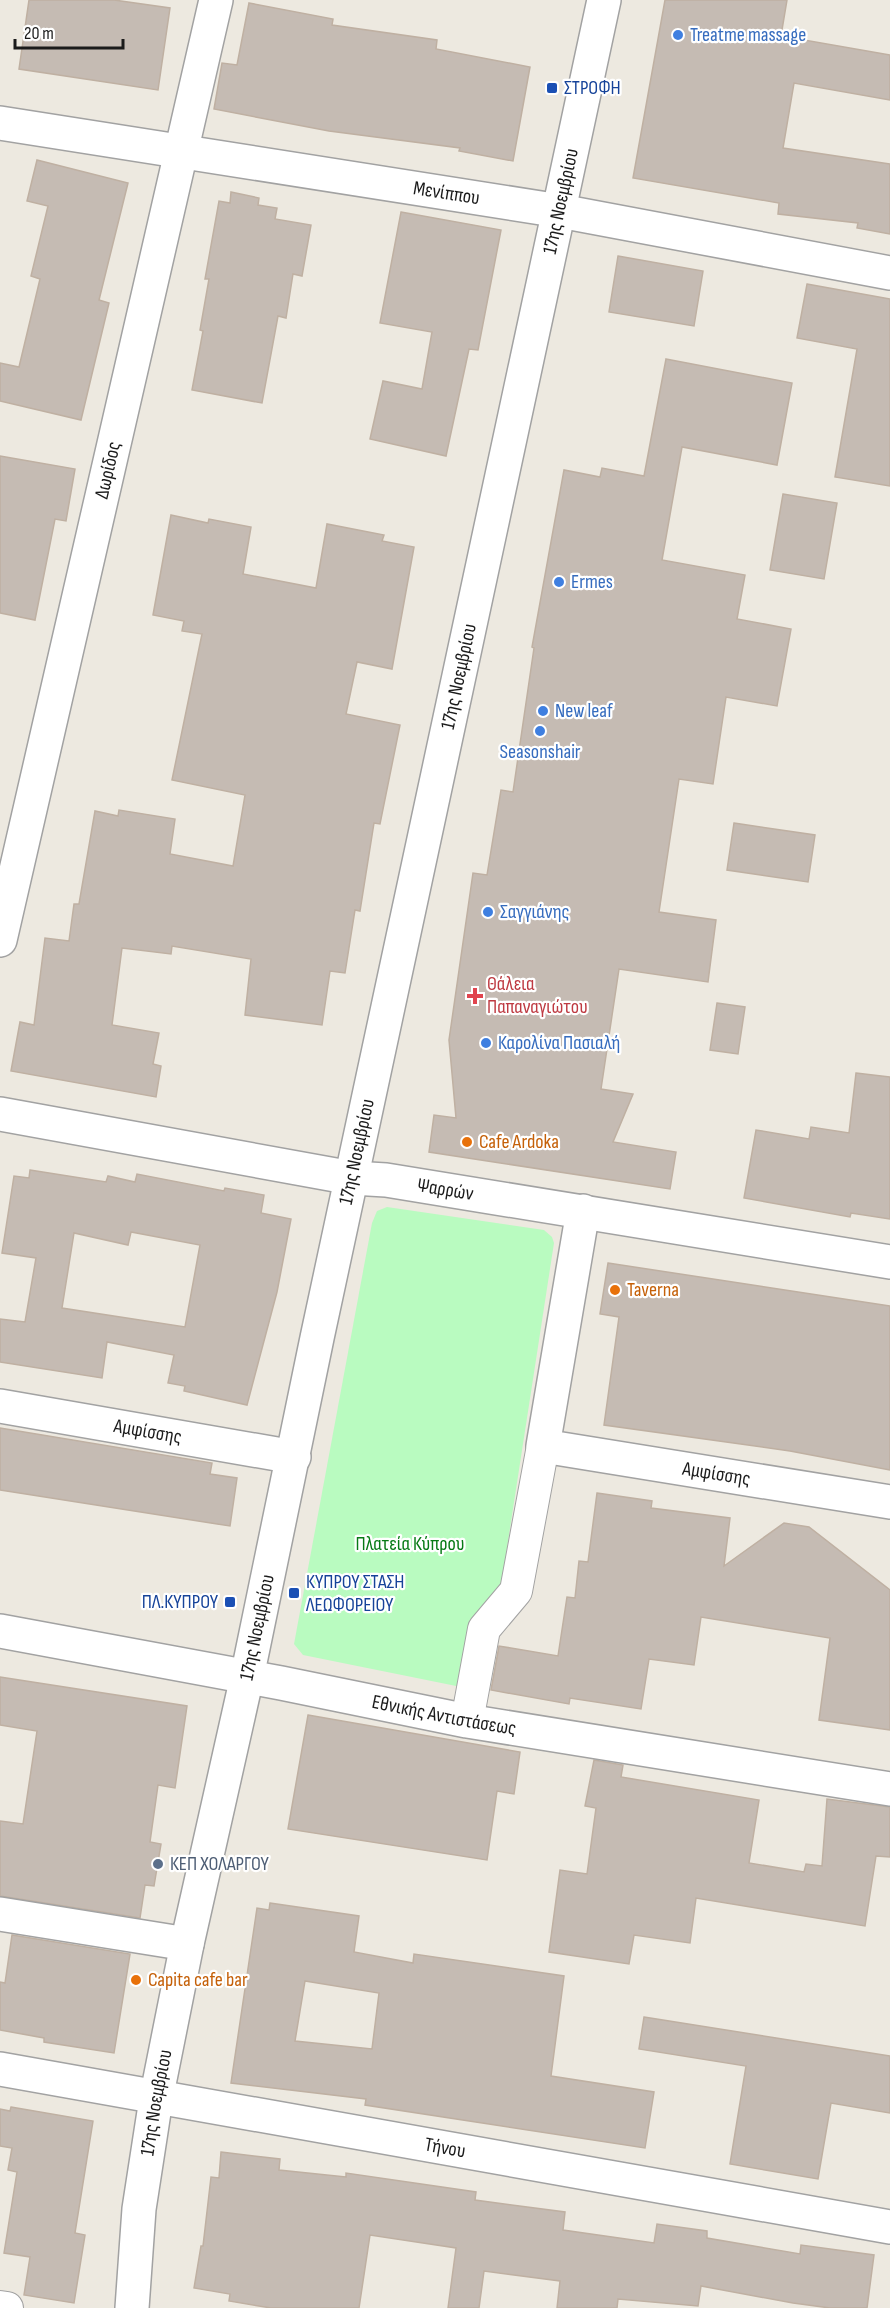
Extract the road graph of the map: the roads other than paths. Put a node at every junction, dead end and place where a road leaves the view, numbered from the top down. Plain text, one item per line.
1 (216, 0) edge
2 (604, 0) edge
3 (0, 123) edge
4 (182, 152) junction
5 (560, 211) junction
6 (890, 273) edge
7 (0, 940) edge
8 (0, 1114) edge
9 (352, 1178) junction
10 (583, 1211) junction
11 (890, 1262) edge
12 (0, 1406) edge
13 (543, 1446) junction
14 (294, 1457) junction
15 (890, 1502) edge
16 (0, 1631) edge
17 (247, 1677) junction
18 (467, 1721) junction
19 (890, 1789) edge
20 (0, 1914) edge
21 (187, 1944) junction
22 (0, 2069) edge
23 (156, 2099) junction
24 (890, 2228) edge
25 (0, 2307) edge
26 (7, 2308) edge
27 (132, 2308) edge

1 - 4 street, Δωρίδος
2 - 5 street, 17ης Νοεμβρίου
3 - 4 street, Μενίππου
4 - 5 street, Μενίππου
4 - 7 street, Δωρίδος
5 - 6 street, Μενίππου
5 - 9 street, 17ης Νοεμβρίου
8 - 9 street, Ψαρρών
9 - 10 street, Ψαρρών
9 - 14 street, 17ης Νοεμβρίου
10 - 11 street, Ψαρρών
10 - 13 street
12 - 14 street, Αμφίσσης
13 - 15 street, Αμφίσσης
13 - 18 street
14 - 17 street, 17ης Νοεμβρίου
16 - 17 street, Εθνικής Αντιστάσεως
17 - 18 street, Εθνικής Αντιστάσεως
17 - 21 street, 17ης Νοεμβρίου
18 - 19 street, Εθνικής Αντιστάσεως
20 - 21 street
21 - 23 street, 17ης Νοεμβρίου
22 - 23 street, Τήνου
23 - 24 street, Τήνου
23 - 27 street, 17ης Νοεμβρίου
25 - 26 street

